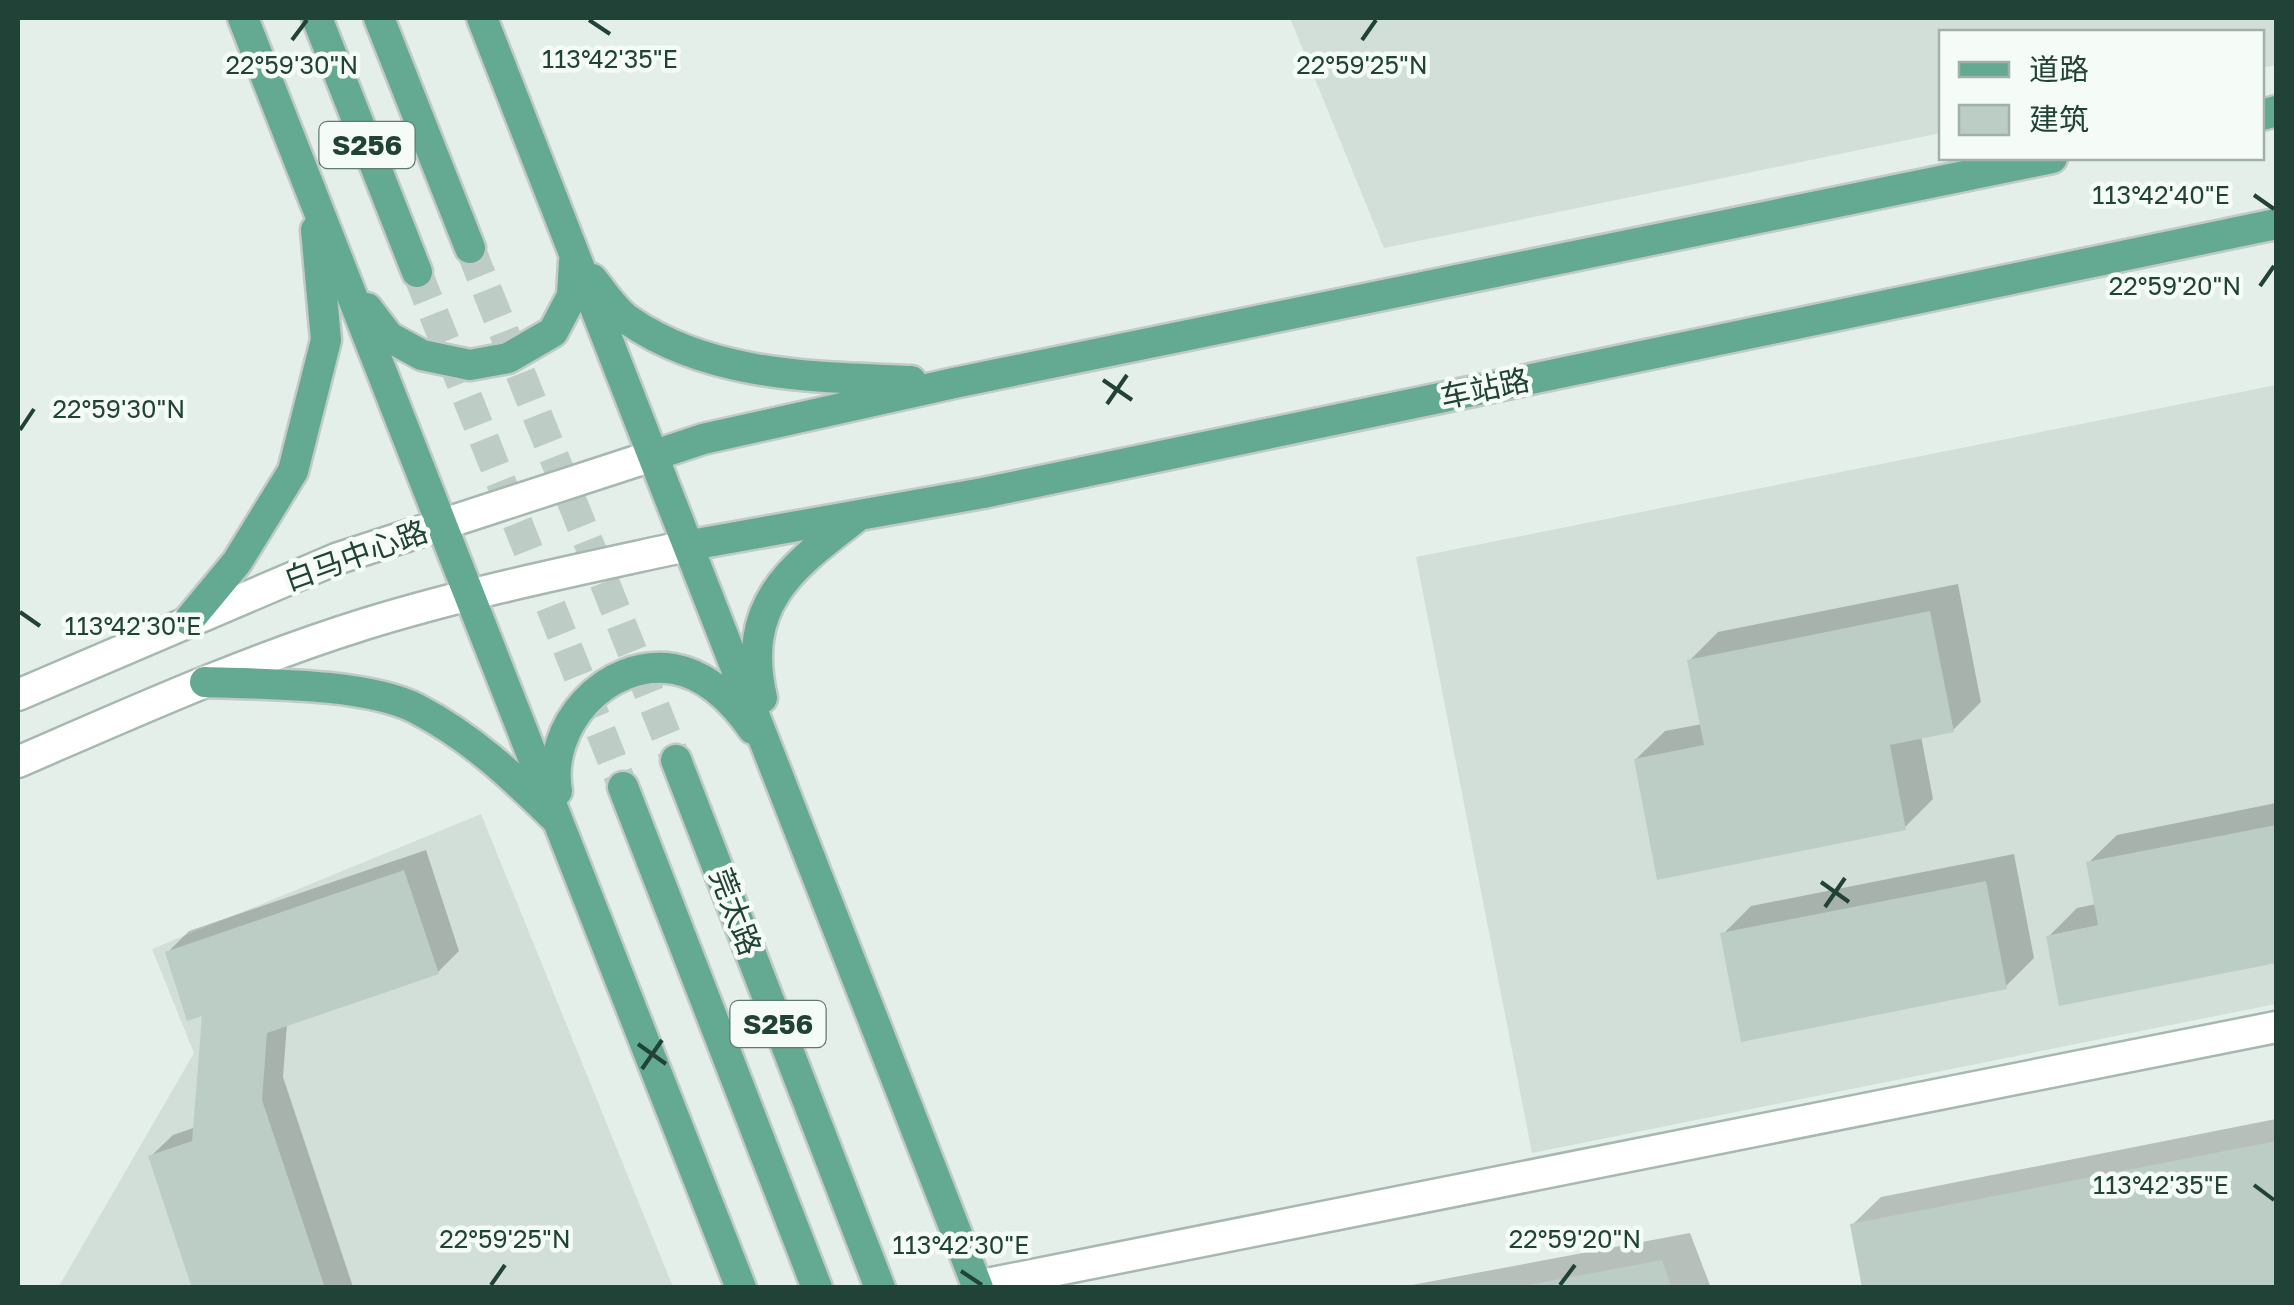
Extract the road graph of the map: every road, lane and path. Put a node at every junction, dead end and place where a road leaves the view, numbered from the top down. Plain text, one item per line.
1 (243, 18) edge
2 (318, 18) edge
3 (379, 18) edge
4 (482, 18) edge
5 (2042, 160) edge
6 (312, 192) junction
7 (2276, 224) edge
8 (470, 248) tunnel mouth
9 (574, 258) junction
10 (417, 272) tunnel mouth
11 (348, 284) junction
12 (954, 383) junction
13 (655, 455) junction
14 (856, 517) junction
15 (443, 524) junction
16 (691, 546) junction
17 (471, 593) junction
18 (189, 620) junction
19 (205, 682) junction
20 (18, 695) edge
21 (676, 760) tunnel mouth
22 (18, 762) edge
23 (777, 765) junction
24 (624, 787) tunnel mouth
25 (563, 825) junction
26 (2276, 1027) edge
27 (977, 1287) edge
28 (741, 1288) edge
29 (816, 1288) edge
30 (880, 1288) edge

1 - 6 main road
2 - 10 main road, S256
3 - 8 main road, S256
4 - 9 main road
5 - 12 main road
6 - 11 main road
6 - 18 main road
7 - 14 main road, 车站路
9 - 11 main road
9 - 12 main road
9 - 13 main road
11 - 15 main road
12 - 13 main road, 白马中心路
13 - 15 street, 白马中心路
13 - 16 main road
14 - 16 main road, 车站路
14 - 23 main road
15 - 17 main road
15 - 18 street, 白马中心路
16 - 17 street
16 - 23 main road
17 - 19 street
17 - 25 main road
18 - 20 street, 白马中心路
19 - 22 street
19 - 25 main road
21 - 30 main road, 莞太路 / S256
23 - 25 main road
23 - 27 main road
24 - 29 main road, 莞太路 / S256
25 - 28 main road
26 - 27 street

